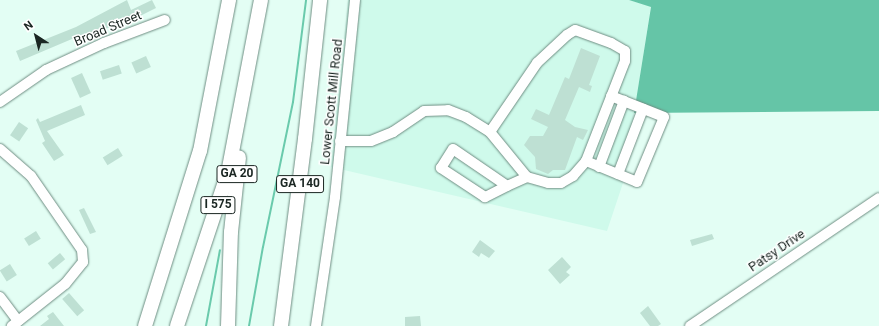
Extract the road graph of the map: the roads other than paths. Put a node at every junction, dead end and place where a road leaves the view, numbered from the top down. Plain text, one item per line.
1 (229, 0) edge
2 (261, 0) edge
3 (320, 0) edge
4 (355, 0) edge
5 (165, 20) dead end
6 (246, 81) junction
7 (611, 96) junction
8 (624, 101) junction
9 (0, 102) edge
10 (643, 109) junction
11 (490, 132) junction
12 (340, 141) junction
13 (0, 149) edge
14 (586, 162) junction
15 (599, 167) junction
16 (618, 174) junction
17 (527, 176) junction
18 (507, 186) junction
19 (879, 198) edge
20 (0, 298) edge
21 (15, 323) edge
22 (145, 326) edge
23 (177, 326) edge
24 (228, 326) edge
25 (280, 326) edge
26 (316, 326) edge
27 (690, 326) edge

1 - 22 highway, I 575
2 - 6 highway, I 575
3 - 25 highway, GA 140
4 - 12 street, Lower Scott Mill Road
5 - 9 street, Broad Street
6 - 23 highway, I 575
6 - 24 highway, GA 20
7 - 8 street
7 - 11 street
7 - 14 street
8 - 10 street
8 - 15 street
10 - 16 street
10 - 16 street
11 - 12 street
11 - 17 street
12 - 26 street, Lower Scott Mill Road
13 - 21 street
14 - 15 street
14 - 17 street
15 - 16 street
17 - 18 street
18 - 18 street
19 - 27 street, Patsy Drive
20 - 21 street

